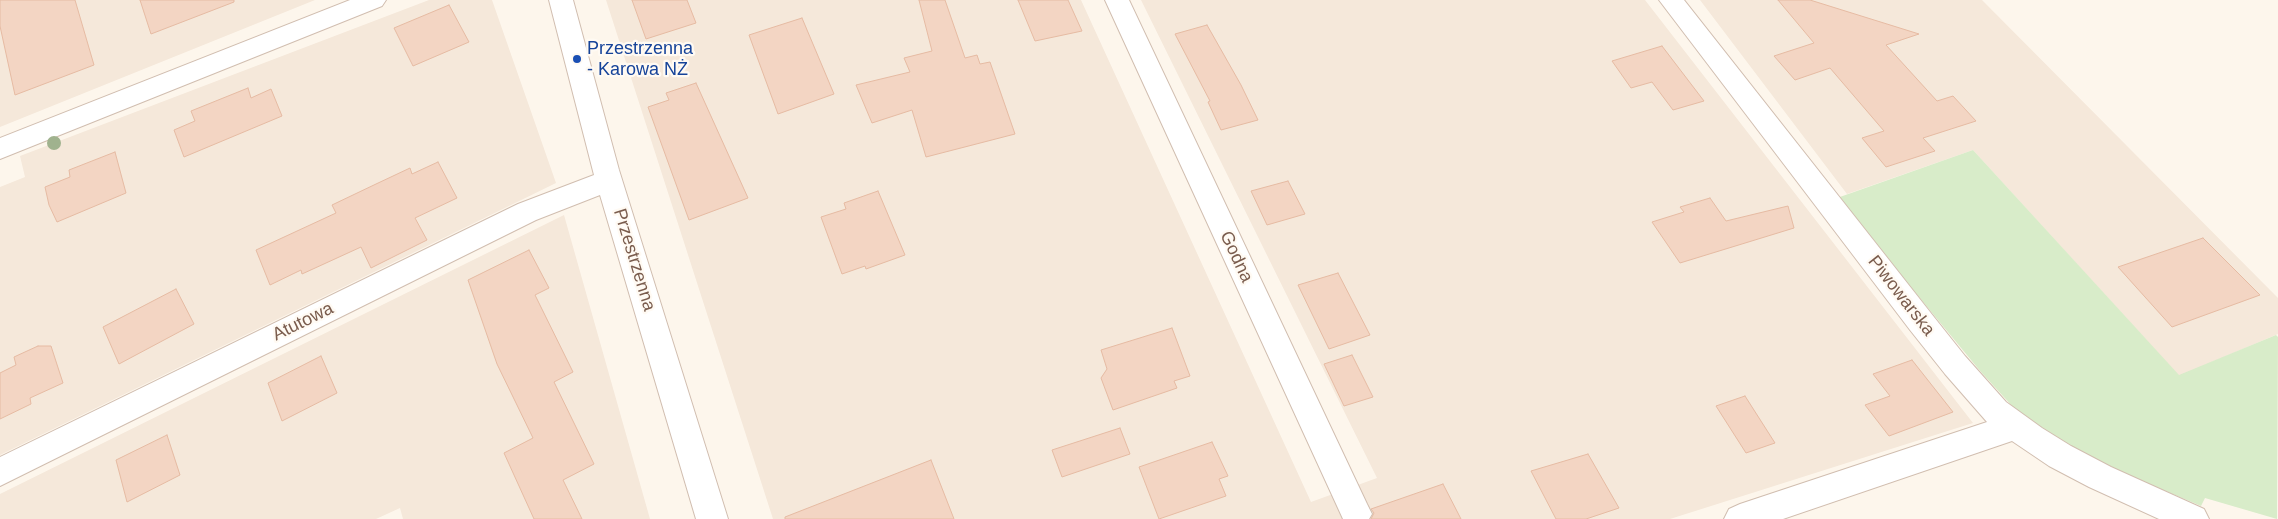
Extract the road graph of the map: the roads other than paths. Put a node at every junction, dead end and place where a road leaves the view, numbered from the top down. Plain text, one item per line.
1 (374, 0) edge
2 (561, 0) edge
3 (1117, 0) edge
4 (1671, 0) edge
5 (0, 149) edge
6 (610, 180) junction
7 (2016, 426) junction
8 (0, 472) edge
9 (1356, 514) dead end
10 (712, 519) edge
11 (1740, 519) edge
12 (2193, 519) edge

1 - 5 street
2 - 6 street, Przestrzenna
3 - 9 street, Godna
4 - 7 street, Piwowarska
6 - 8 street, Atutowa
6 - 10 street, Przestrzenna
7 - 11 street
7 - 12 street, Piwowarska

